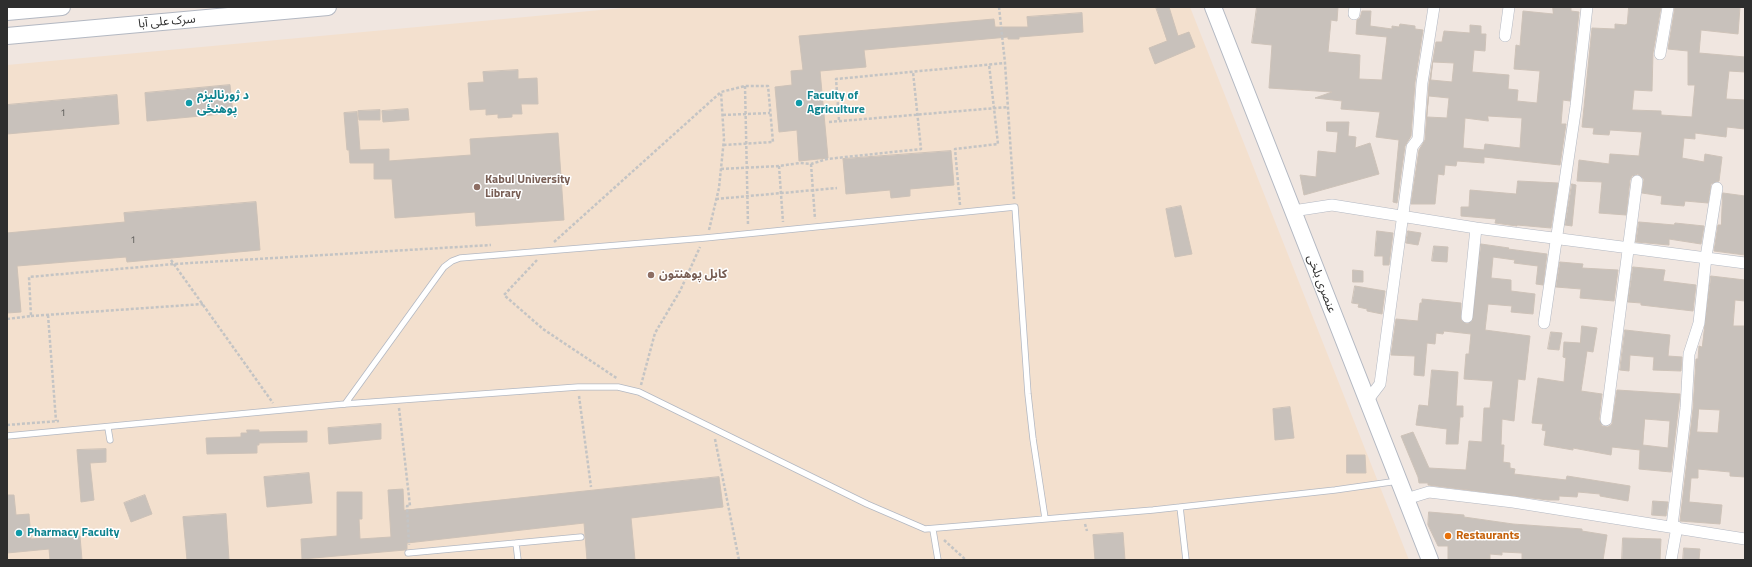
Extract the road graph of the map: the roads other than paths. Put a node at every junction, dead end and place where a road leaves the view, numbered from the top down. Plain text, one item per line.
1 (62, 7) edge
2 (328, 7) edge
3 (1213, 7) edge
4 (1434, 7) edge
5 (1509, 7) edge
6 (1587, 7) edge
7 (1668, 7) edge
8 (7, 12) edge
9 (7, 36) edge
10 (1505, 36) dead end
11 (1660, 54) dead end
12 (1637, 181) dead end
13 (1717, 188) dead end
14 (1293, 211) junction
15 (1402, 216) junction
16 (1476, 228) junction
17 (1556, 239) junction
18 (1629, 247) junction
19 (1706, 257) junction
20 (1745, 263) edge
21 (1467, 317) dead end
22 (1544, 323) dead end
23 (1367, 401) junction
24 (345, 404) junction
25 (1606, 420) dead end
26 (108, 428) junction
27 (7, 436) edge
28 (110, 440) dead end
29 (1398, 481) junction
30 (1406, 499) junction
31 (1180, 507) junction
32 (1045, 518) junction
33 (1674, 527) junction
34 (934, 530) junction
35 (581, 537) dead end
36 (1745, 539) edge
37 (516, 543) junction
38 (408, 553) road end
39 (518, 560) edge
40 (938, 560) edge
41 (1186, 560) edge
42 (1430, 560) edge
43 (1671, 560) edge

1 - 8 street
2 - 9 street, سرک علی آبا
3 - 14 street, عنصری بلخی
4 - 15 street
5 - 10 street
6 - 17 street
7 - 11 street
12 - 18 street
13 - 19 street
14 - 15 street
14 - 23 street, عنصری بلخی
15 - 16 street
15 - 23 street
16 - 17 street
16 - 21 street
17 - 18 street
17 - 22 street
18 - 19 street
18 - 25 street
19 - 20 street
19 - 33 street
23 - 29 street, عنصری بلخی
24 - 26 lane
24 - 32 lane
24 - 34 lane
26 - 27 lane
26 - 28 lane
29 - 30 street, عنصری بلخی
29 - 31 lane
30 - 33 street
30 - 42 street, عنصری بلخی
31 - 32 lane
31 - 41 lane
32 - 34 lane
33 - 36 street
33 - 43 street
34 - 40 lane
35 - 37 lane
37 - 38 lane
37 - 39 lane

